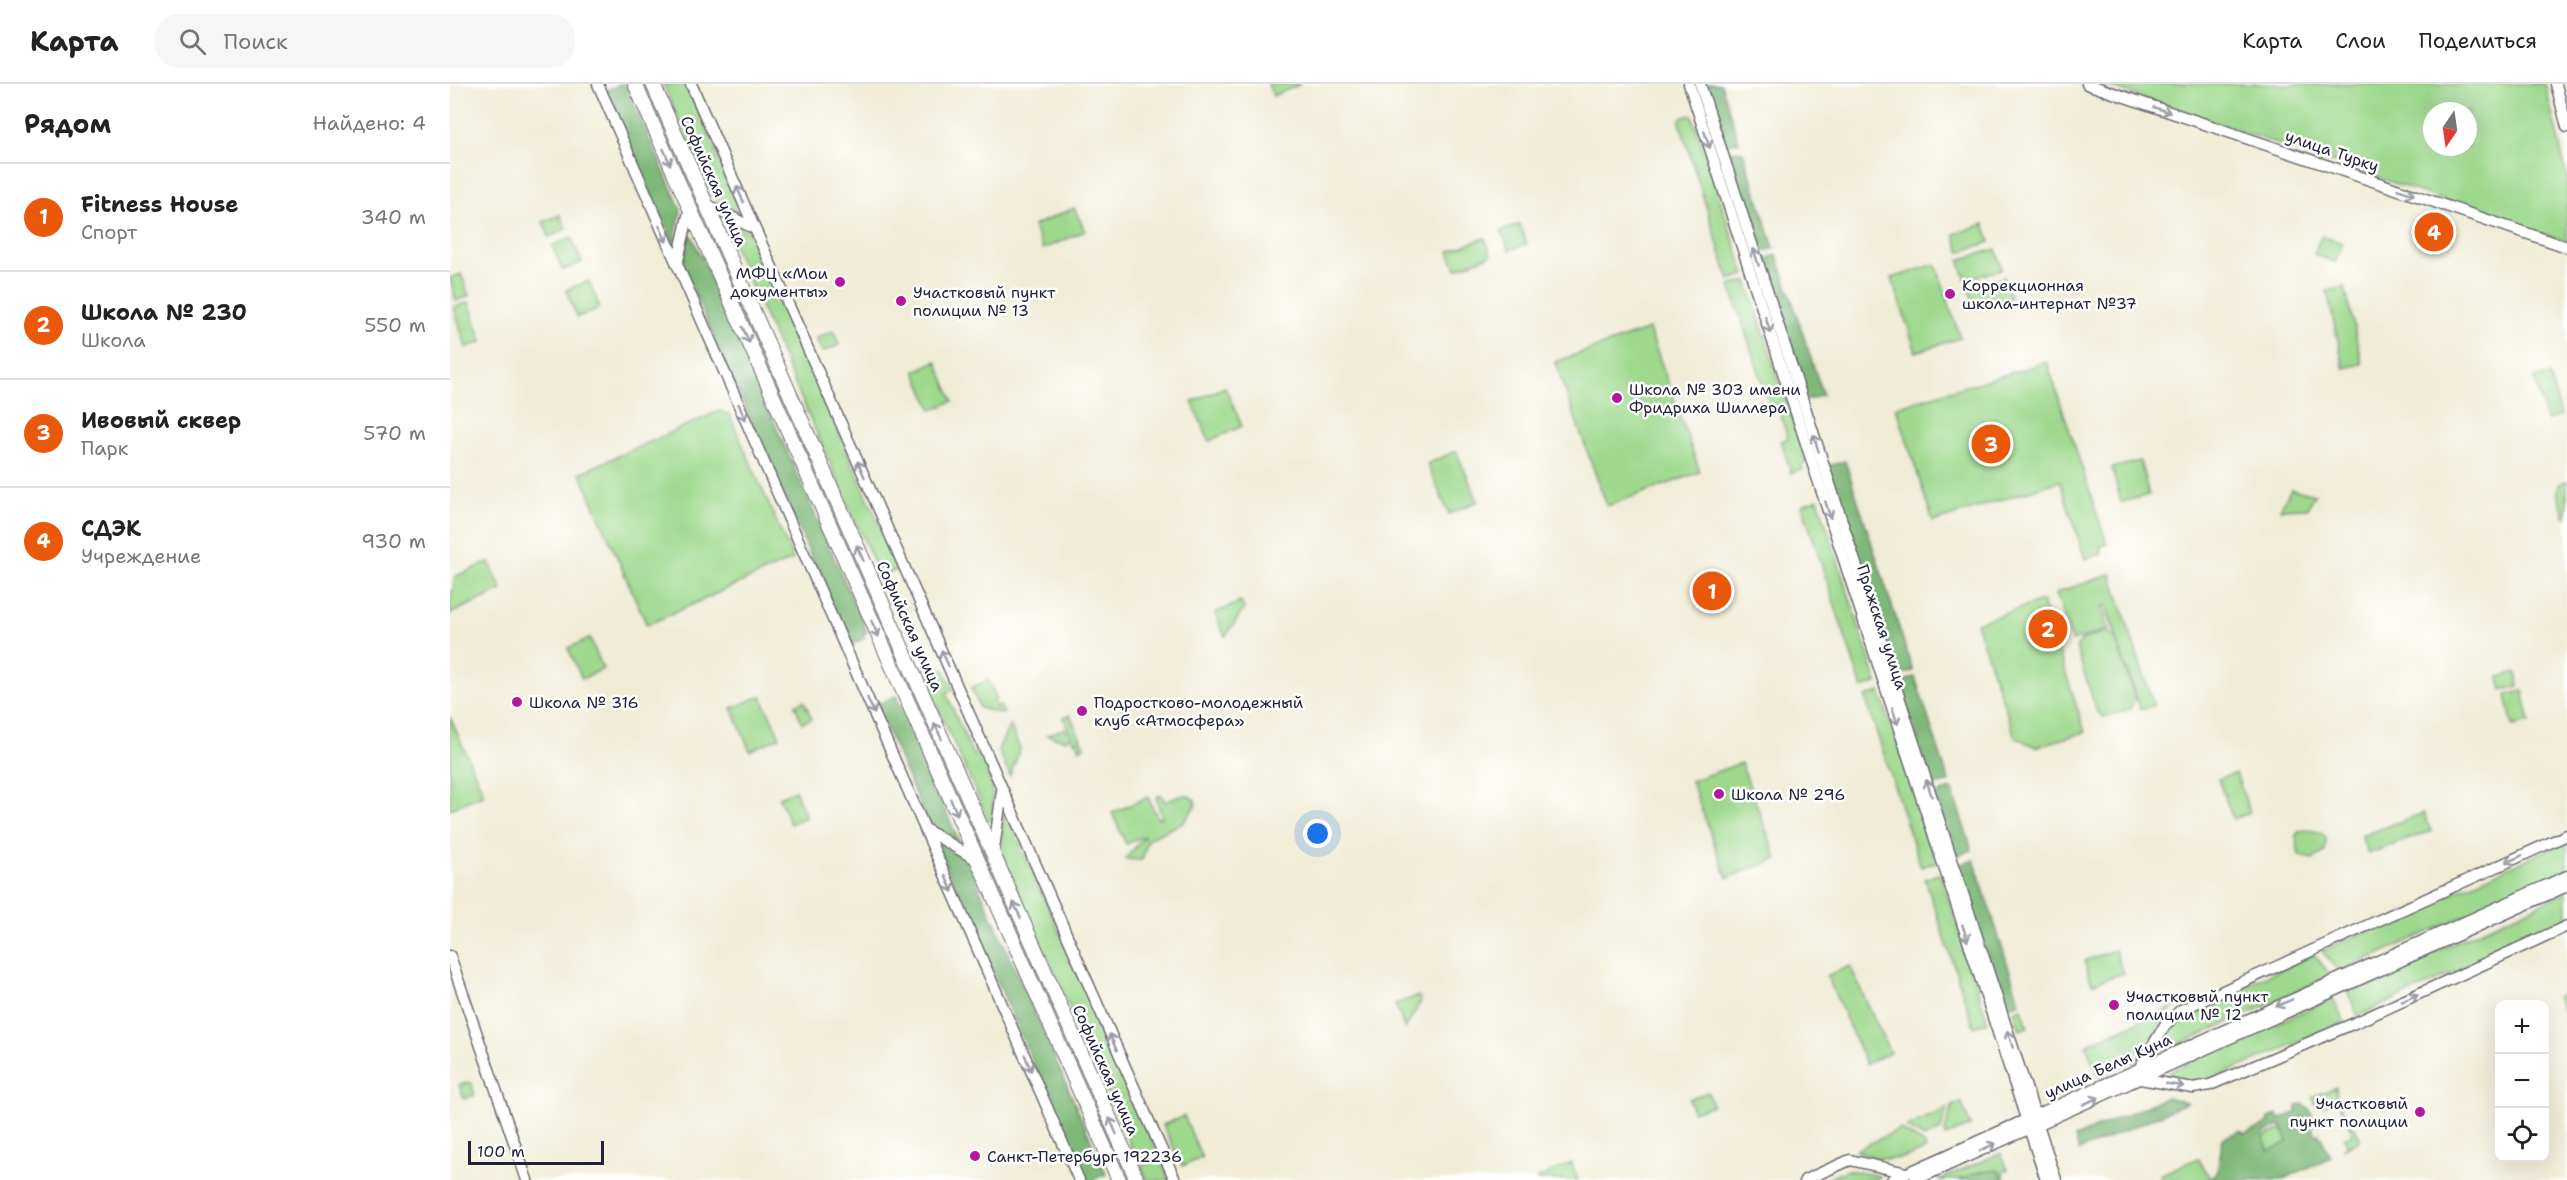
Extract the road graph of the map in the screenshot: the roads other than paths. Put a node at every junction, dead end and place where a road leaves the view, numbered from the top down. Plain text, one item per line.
1 (598, 84) edge
2 (635, 84) edge
3 (653, 84) edge
4 (692, 84) edge
5 (1689, 84) edge
6 (1700, 84) edge
7 (2087, 84) edge
8 (2556, 84) edge
9 (668, 118) junction
10 (653, 125) junction
11 (2567, 127) edge
12 (706, 204) junction
13 (690, 207) junction
14 (755, 229) junction
15 (2567, 247) edge
16 (676, 265) junction
17 (1002, 788) junction
18 (925, 829) junction
19 (2567, 835) edge
20 (993, 856) junction
21 (977, 860) junction
22 (2567, 876) edge
23 (2567, 886) edge
24 (2567, 926) edge
25 (1028, 934) junction
26 (1013, 940) junction
27 (450, 956) edge
28 (2139, 1073) junction
29 (2032, 1122) junction
30 (1911, 1177) edge
31 (527, 1180) edge
32 (1079, 1180) edge
33 (1119, 1180) edge
34 (1137, 1180) edge
35 (1174, 1180) edge
36 (1806, 1180) edge
37 (1892, 1180) edge
38 (2046, 1180) edge
39 (2056, 1180) edge

1 -> 16 street
2 - 10 main road, Софийская улица
3 - 9 main road, Софийская улица
14 -> 4 street
5 -> 29 street, Пражская улица
29 -> 6 street, Пражская улица
7 -> 15 street, улица Турку
8 - 11 street
9 - 10 main road
9 - 12 main road, Софийская улица
10 -> 13 main road, Софийская улица
12 - 14 street
20 -> 12 main road, Софийская улица
13 - 16 street
13 -> 21 main road, Софийская улица
17 -> 14 street
16 -> 18 street
17 - 20 street
35 -> 17 street
18 - 21 street
18 -> 32 street
19 -> 28 street
25 -> 20 main road, Софийская улица
21 - 26 main road, Софийская улица
22 -> 28 street, улица Белы Куна
23 - 28 street, улица Белы Куна
28 -> 24 street
25 - 26 main road
34 -> 25 main road, Софийская улица
26 - 33 main road, Софийская улица
27 - 31 street
28 - 29 street, улица Белы Куна
29 - 30 street, улица Белы Куна
29 - 38 street, Пражская улица
29 - 39 street, Пражская улица
30 - 36 street
30 - 37 street, улица Белы Куна

